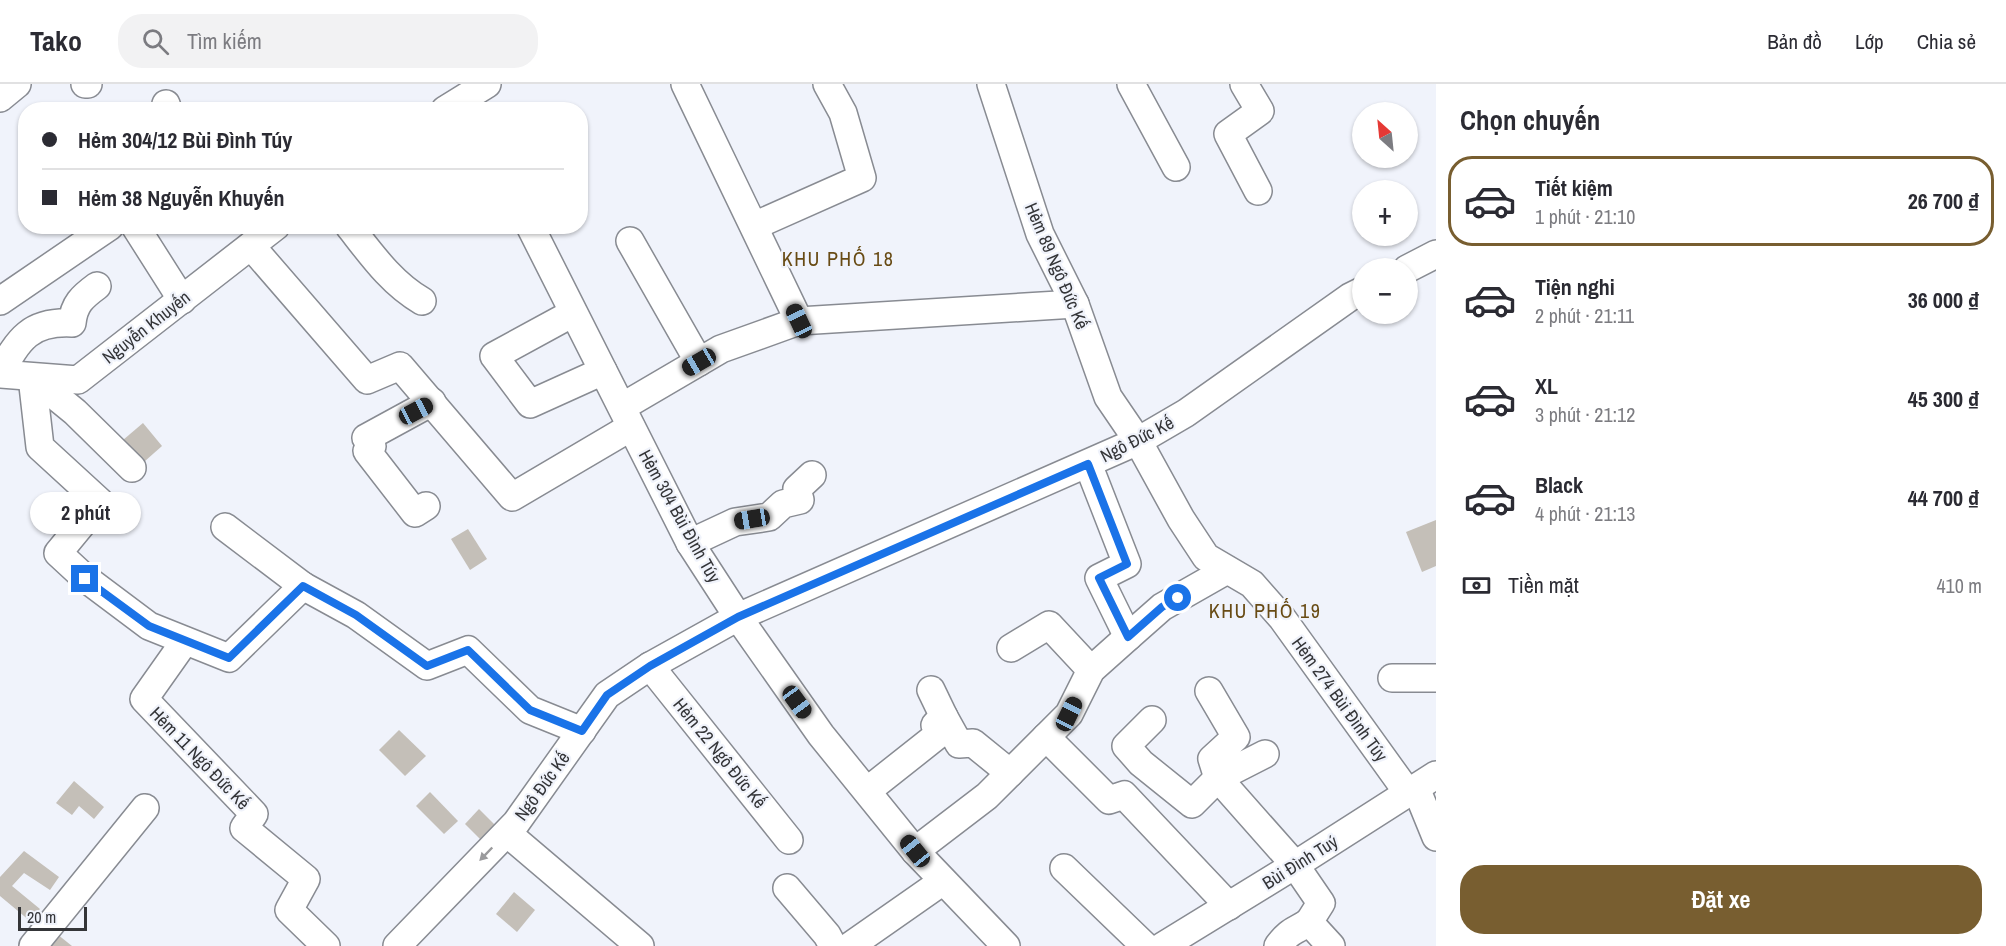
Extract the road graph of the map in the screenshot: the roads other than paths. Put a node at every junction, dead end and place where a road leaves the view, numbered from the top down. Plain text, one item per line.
1 (17, 84) edge
2 (685, 84) edge
3 (827, 84) edge
4 (1131, 84) edge
5 (1244, 84) edge
6 (997, 87) edge
7 (0, 98) edge
8 (1176, 167) dead end
9 (1258, 191) dead end
10 (754, 226) junction
11 (99, 234) edge
12 (140, 234) edge
13 (266, 234) edge
14 (356, 234) edge
15 (534, 234) edge
16 (630, 241) dead end
17 (251, 246) junction
18 (1436, 255) edge
19 (1418, 264) edge
20 (97, 286) dead end
21 (1352, 296) edge
22 (182, 300) junction
23 (0, 301) edge
24 (422, 301) dead end
25 (1075, 304) junction
26 (573, 313) junction
27 (799, 321) junction
28 (699, 362) junction
29 (603, 371) junction
30 (0, 373) edge
31 (32, 377) junction
32 (432, 402) junction
33 (626, 417) junction
34 (1138, 441) junction
35 (1088, 464) junction
36 (132, 468) dead end
37 (812, 475) dead end
38 (426, 506) dead end
39 (225, 527) dead end
40 (690, 543) junction
41 (1227, 570) junction
42 (303, 586) junction
43 (738, 617) junction
44 (1128, 637) junction
45 (185, 641) junction
46 (1011, 648) dead end
47 (650, 666) junction
48 (1091, 670) junction
49 (1392, 678) dead end
50 (1436, 678) edge
51 (931, 690) dead end
52 (1209, 691) dead end
53 (944, 717) junction
54 (1152, 720) dead end
55 (582, 731) junction
56 (1046, 737) junction
57 (1265, 754) dead end
58 (1141, 763) junction
59 (1010, 773) junction
60 (1218, 778) junction
61 (1420, 785) edge
62 (867, 791) junction
63 (1124, 795) junction
64 (145, 808) dead end
65 (507, 833) junction
66 (1436, 837) edge
67 (789, 840) dead end
68 (915, 851) junction
69 (1295, 865) junction
70 (1064, 868) dead end
71 (943, 881) junction
72 (787, 888) dead end
73 (1229, 906) junction
74 (1309, 922) junction
75 (33, 946) edge
76 (326, 946) edge
77 (398, 946) edge
78 (640, 946) edge
79 (832, 946) edge
80 (850, 946) edge
81 (1006, 946) edge
82 (1145, 946) edge
83 (1163, 946) edge
84 (1278, 946) edge
85 (1331, 946) edge

1 - 7 street
2 - 10 street
3 - 10 street
4 - 8 street
5 - 9 street
6 - 25 street, Hẻm 89 Ngô Đức Kế
10 - 27 street
11 - 23 street
12 - 22 street
13 - 17 street, Nguyễn Khuyến
14 - 24 street
15 - 26 street, Hẻm 304 Bùi Đình Túy
16 - 28 street
17 - 22 street, Nguyễn Khuyến
17 - 32 street
18 - 19 street
20 - 30 street
21 - 34 street, Ngô Đức Kế
22 - 31 street, Nguyễn Khuyến
25 - 27 street
25 - 34 street, Hẻm 89 Ngô Đức Kế
26 - 29 street, Hẻm 304 Bùi Đình Túy
26 - 29 street
27 - 28 street
28 - 33 street
29 - 33 street, Hẻm 304 Bùi Đình Túy
30 - 31 street, Nguyễn Khuyến
31 - 36 street
31 - 45 street
32 - 33 street
32 - 38 street
33 - 40 street, Hẻm 304 Bùi Đình Túy
34 - 35 street, Ngô Đức Kế
34 - 41 street, Hẻm 274 Bùi Đình Túy
35 - 43 street, Ngô Đức Kế
35 - 44 street
37 - 40 street
39 - 42 street
40 - 43 street, Hẻm 304 Bùi Đình Túy
41 - 44 street
41 - 61 street, Hẻm 274 Bùi Đình Túy
42 - 45 street
42 - 55 street
43 - 47 street, Ngô Đức Kế
43 - 62 street, Hẻm 304 Bùi Đình Túy
44 - 48 street
45 - 76 street, Hẻm 11 Ngô Đức Kế
46 - 48 street
47 - 55 street, Ngô Đức Kế
47 - 67 street, Hẻm 22 Ngô Đức Kế
48 - 56 street
49 - 50 street
51 - 53 street
52 - 60 street
53 - 59 street
53 - 62 street
54 - 58 street
55 - 65 street, Ngô Đức Kế
56 - 59 street
56 - 63 street
57 - 60 street
58 - 60 street
58 - 63 street
59 - 68 street
60 - 69 street
61 - 66 street, Hẻm 274 Bùi Đình Túy
61 - 69 street, Bùi Đình Tuý
62 - 68 street, Hẻm 304 Bùi Đình Túy
63 - 73 street
64 - 75 street
65 -> 77 street, Ngô Đức Kế
65 - 78 street
68 - 71 street, Hẻm 304 Bùi Đình Túy
69 - 73 street, Bùi Đình Tuý
69 - 74 street
70 - 82 street
71 - 80 street
71 - 81 street, Hẻm 304 Bùi Đình Túy
72 - 79 street
73 - 83 street, Bùi Đình Tuý
74 - 84 street
74 - 85 street

